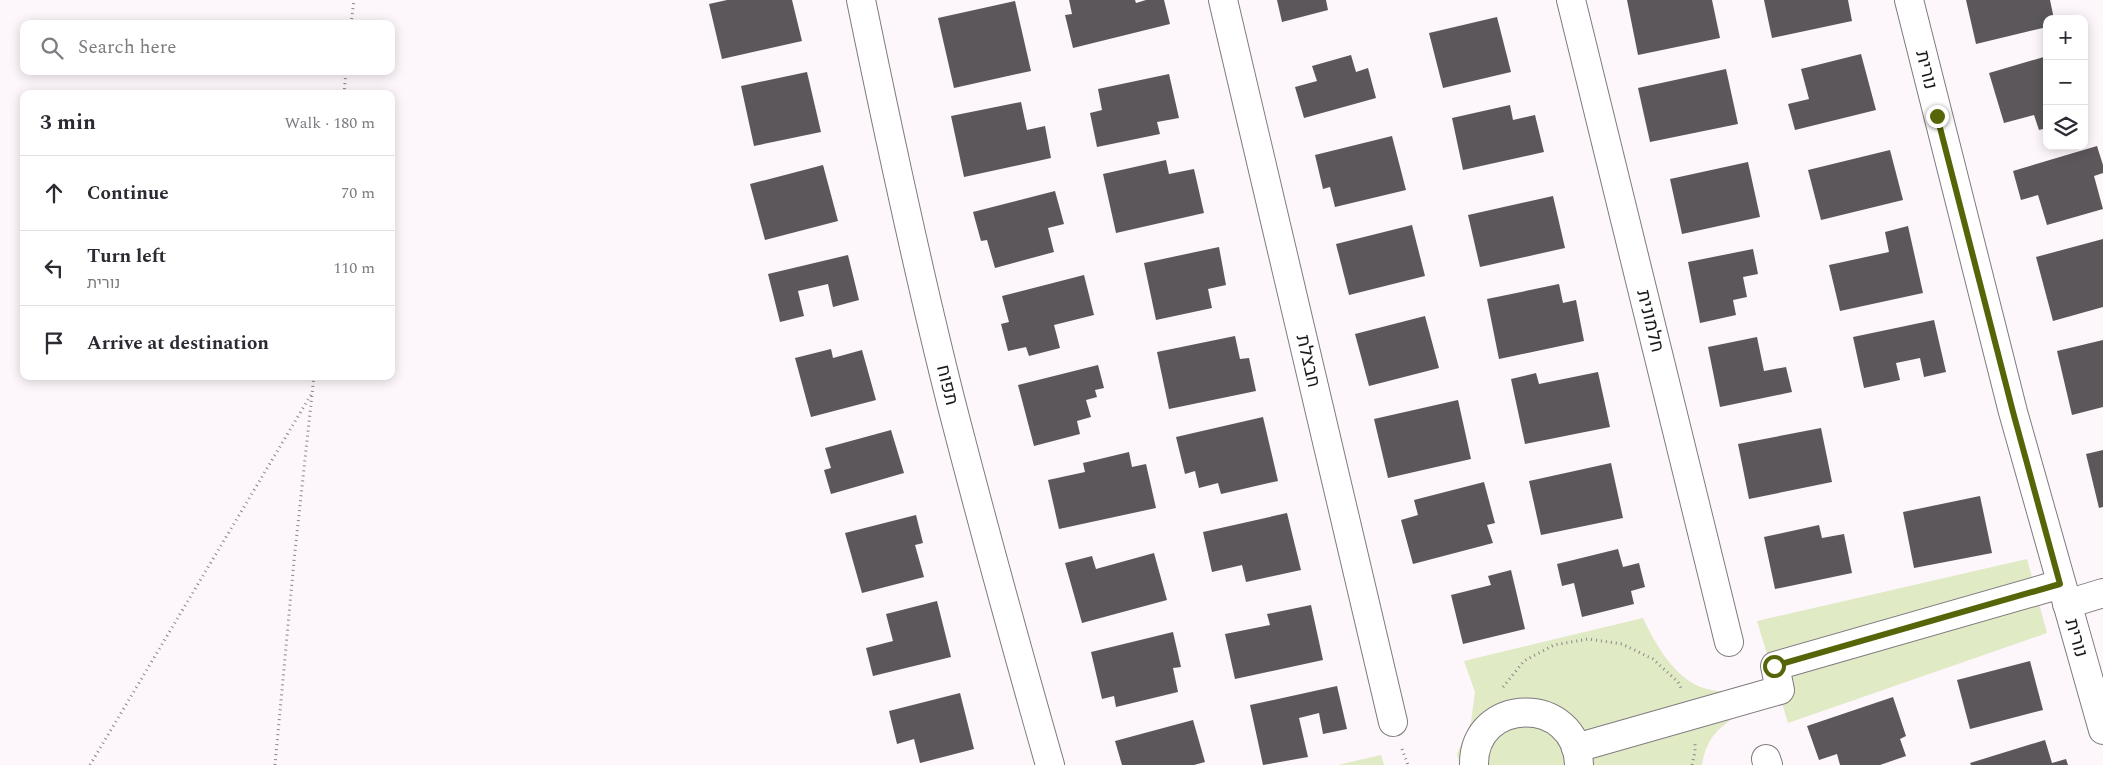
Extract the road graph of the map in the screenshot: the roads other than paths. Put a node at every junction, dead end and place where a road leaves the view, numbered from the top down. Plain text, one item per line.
1 (861, 0) edge
2 (1223, 0) edge
3 (1571, 0) edge
4 (1909, 0) edge
5 (2103, 593) edge
6 (2064, 594) junction
7 (1729, 642) dead end
8 (1393, 722) dead end
9 (2103, 730) edge
10 (1577, 757) edge
11 (1050, 765) edge
12 (1474, 765) edge

1 - 11 street, תפוח
2 - 8 street, חבצלת
3 - 7 street, חלמונית
4 - 6 street, נורית
5 - 6 street, נורית
6 - 9 street, נורית
6 - 10 street
10 - 12 street

